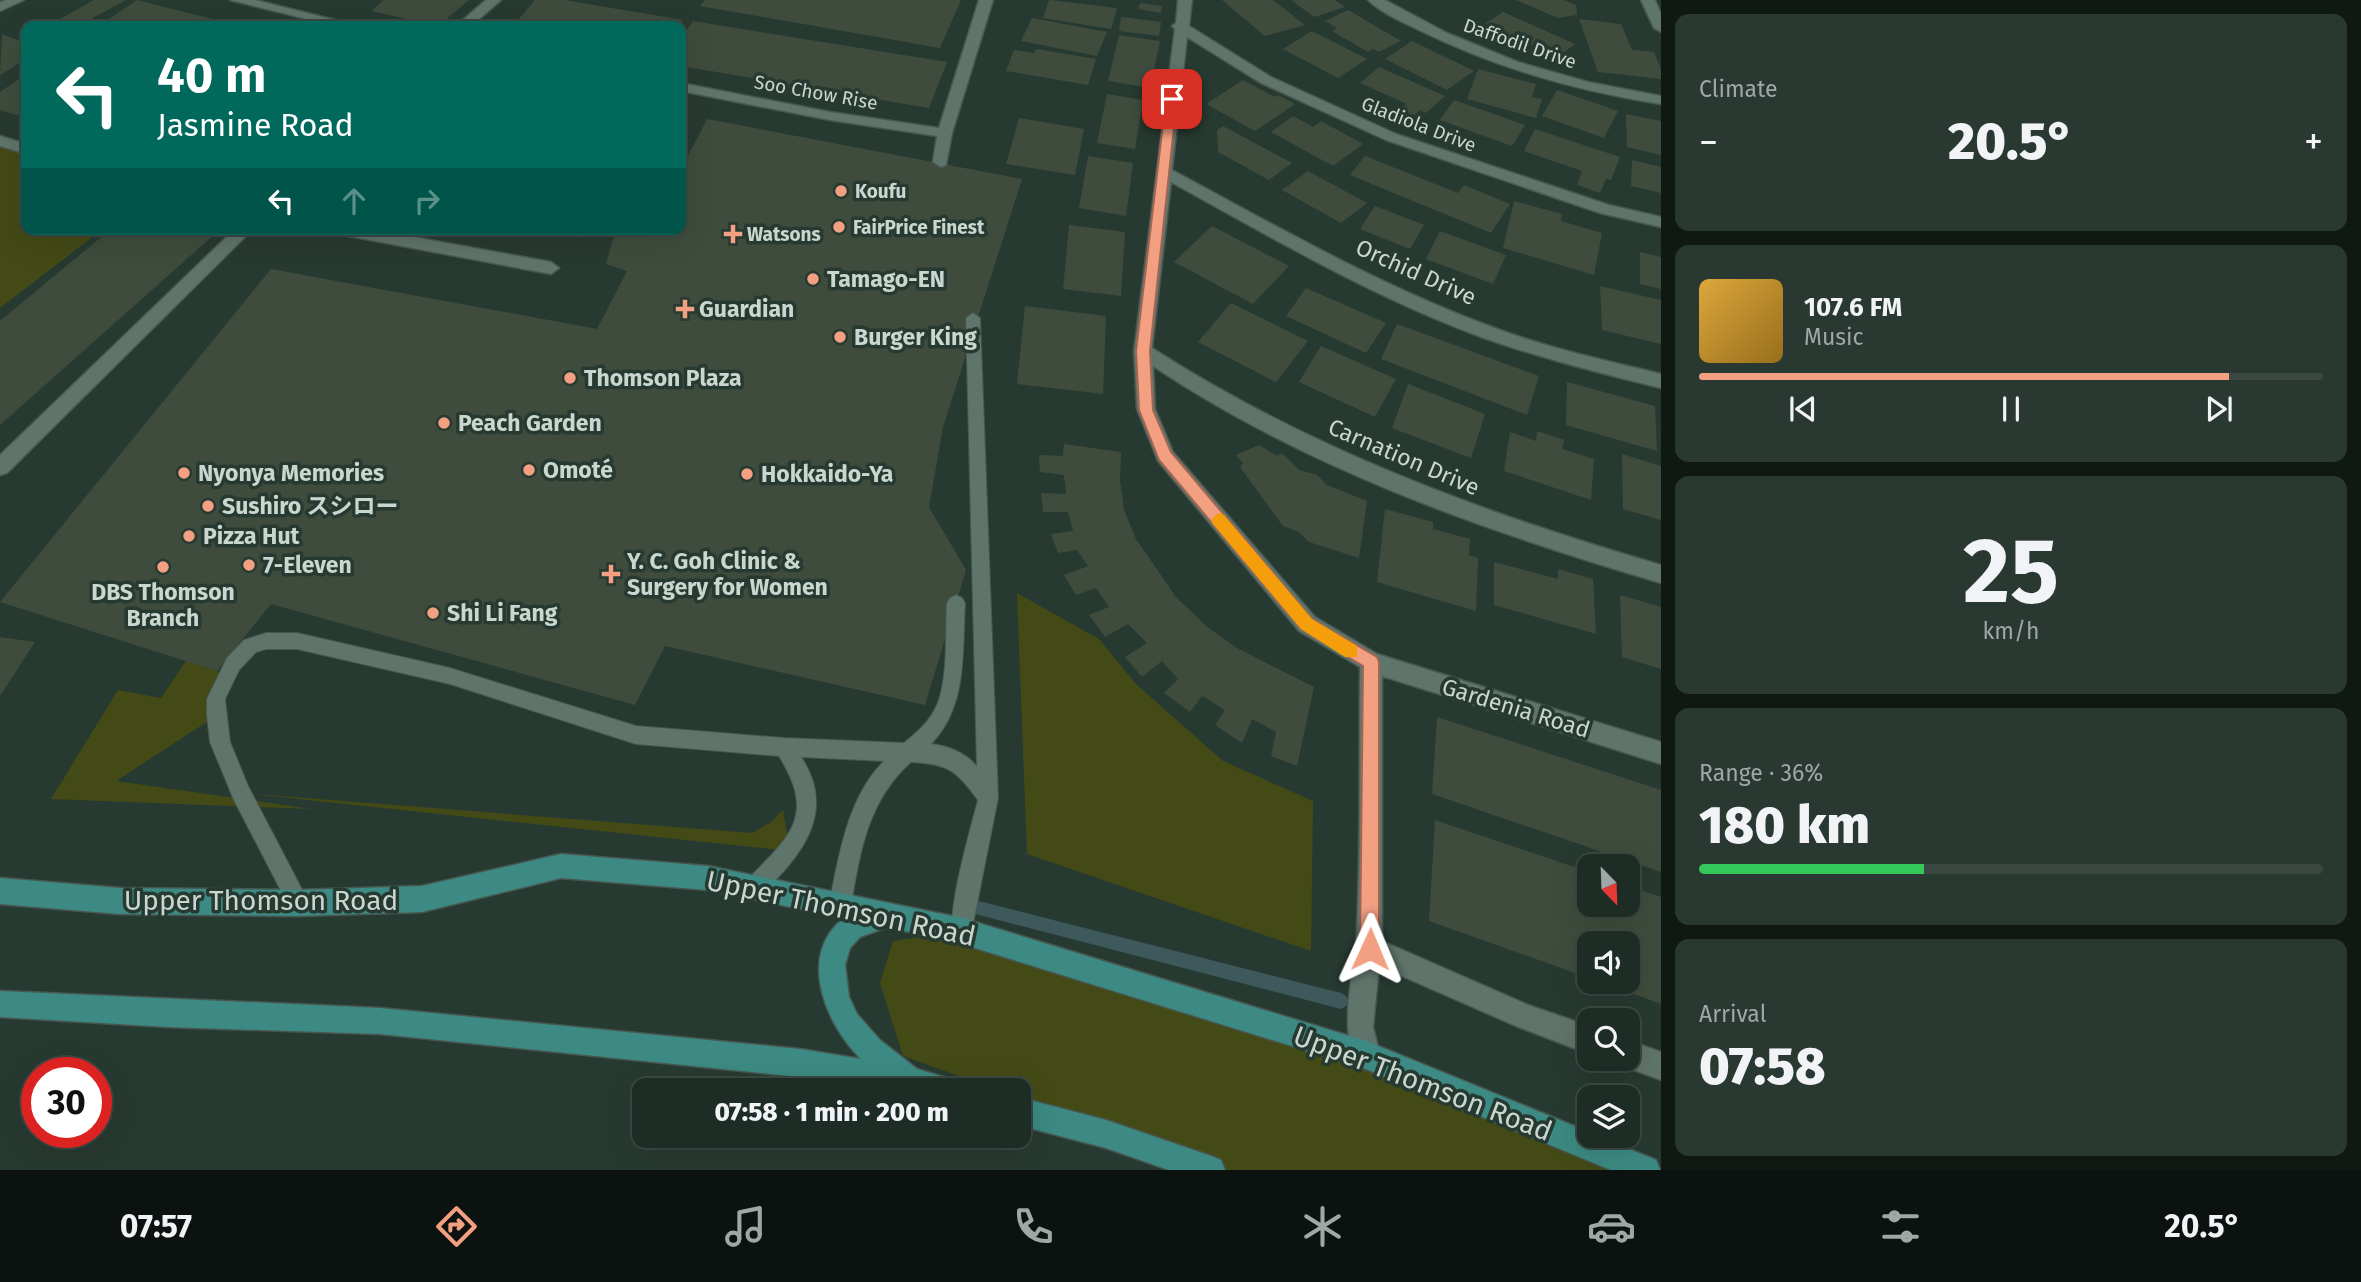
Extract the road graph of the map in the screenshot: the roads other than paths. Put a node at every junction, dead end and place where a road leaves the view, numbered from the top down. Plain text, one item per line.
1 (16, 0) edge
2 (237, 0) edge
3 (494, 0) edge
4 (986, 0) edge
5 (1185, 0) edge
6 (1375, 0) edge
7 (1648, 0) edge
8 (0, 7) edge
9 (330, 21) edge
10 (469, 21) edge
11 (1179, 26) junction
12 (1661, 28) edge
13 (686, 89) edge
14 (1661, 100) edge
15 (945, 132) junction
16 (0, 141) edge
17 (21, 147) edge
18 (941, 162) dead end
19 (1165, 172) junction
20 (1661, 222) edge
21 (239, 235) edge
22 (371, 235) edge
23 (551, 268) dead end
24 (973, 318) dead end
25 (1143, 351) junction
26 (1661, 381) edge
27 (0, 467) edge
28 (1661, 574) edge
29 (956, 603) dead end
30 (1371, 662) junction
31 (784, 747) junction
32 (902, 753) junction
33 (1661, 753) edge
34 (988, 798) junction
35 (755, 886) junction
36 (0, 891) edge
37 (299, 903) junction
38 (840, 905) junction
39 (894, 916) junction
40 (962, 932) junction
41 (1370, 949) junction
42 (0, 1004) edge
43 (1577, 1036) edge
44 (1366, 1055) junction
45 (1640, 1058) edge
46 (1661, 1066) edge
47 (888, 1078) edge
48 (906, 1078) edge
49 (1031, 1114) edge
50 (1211, 1170) edge
51 (1646, 1170) edge

1 - 8 street
2 - 9 street
3 - 10 street
4 - 15 street
5 - 11 street, Gardenia Road
6 - 14 street, Daffodil Drive
7 - 12 street
11 - 19 street, Gardenia Road
11 - 20 street, Gladiola Drive
13 - 15 street, Soo Chow Rise
15 - 18 street
16 - 17 street
19 - 25 street, Gardenia Road
19 - 26 street, Orchid Drive
21 - 27 street
22 - 23 street
24 - 34 lane
25 - 28 street, Carnation Drive
25 - 30 street, Gardenia Road
29 - 32 lane
30 - 33 street, Gardenia Road
30 - 41 street
31 - 32 lane
31 - 35 lane
31 - 37 lane
32 - 34 lane
32 - 38 lane
34 - 40 lane
35 - 37 main road, Upper Thomson Road
35 - 38 main road, Upper Thomson Road
36 - 37 main road, Upper Thomson Road
38 - 39 main road, Upper Thomson Road
39 - 40 main road, Upper Thomson Road
39 - 48 main road
40 - 44 main road, Upper Thomson Road
41 - 43 street
41 - 44 street
42 - 47 main road
44 - 51 main road, Upper Thomson Road
45 - 46 street
49 - 50 main road

